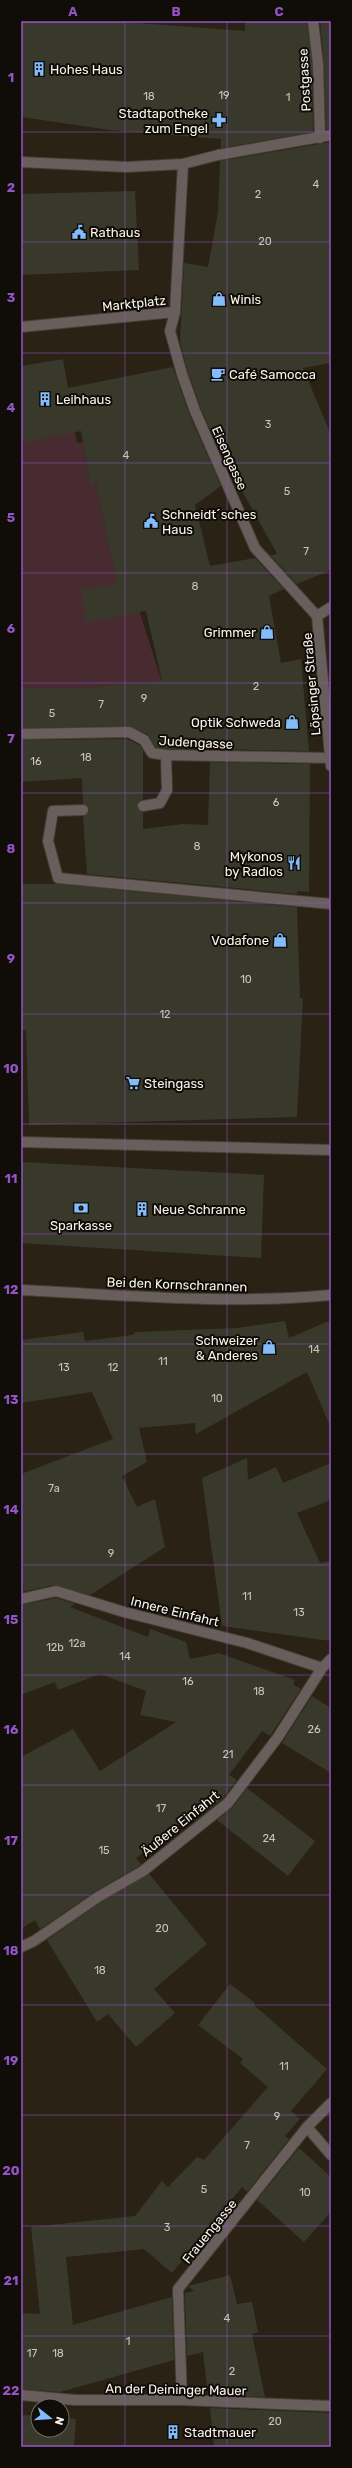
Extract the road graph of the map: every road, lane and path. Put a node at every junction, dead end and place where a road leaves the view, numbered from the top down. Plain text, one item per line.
1 (313, 21) edge
2 (331, 135) edge
3 (320, 138) junction
4 (21, 162) edge
5 (182, 164) junction
6 (175, 312) junction
7 (21, 327) edge
8 (331, 607) edge
9 (317, 616) junction
10 (21, 734) edge
11 (166, 755) junction
12 (330, 758) edge
13 (331, 766) edge
14 (143, 806) dead end
15 (83, 810) dead end
16 (331, 904) edge
17 (21, 1142) edge
18 (331, 1150) edge
19 (21, 1290) edge
20 (331, 1295) edge
21 (21, 1599) edge
22 (331, 1659) edge
23 (322, 1668) junction
24 (21, 1947) edge
25 (331, 2103) edge
26 (307, 2127) junction
27 (331, 2155) edge
28 (21, 2395) edge
29 (182, 2400) junction
30 (331, 2406) edge

1 - 3 street, Postgasse
2 - 3 street
3 - 5 street
4 - 5 street
5 - 6 street, Marktplatz
6 - 7 street, Marktplatz
6 - 9 street, Eisengasse
8 - 9 street, Löpsinger Straße
9 - 12 street, Löpsinger Straße
10 - 11 street, Judengasse
11 - 12 street, Judengasse
11 - 14 street
12 - 13 street, Löpsinger Straße
15 - 16 street
17 - 18 street
19 - 20 street, Bei den Kornschrannen
21 - 23 street, Innere Einfahrt
22 - 23 street, Äußere Einfahrt
23 - 24 street, Äußere Einfahrt
25 - 26 street, Frauengasse
26 - 27 street
26 - 29 street, Frauengasse
28 - 29 street, An der Deininger Mauer
29 - 30 street, An der Deininger Mauer

